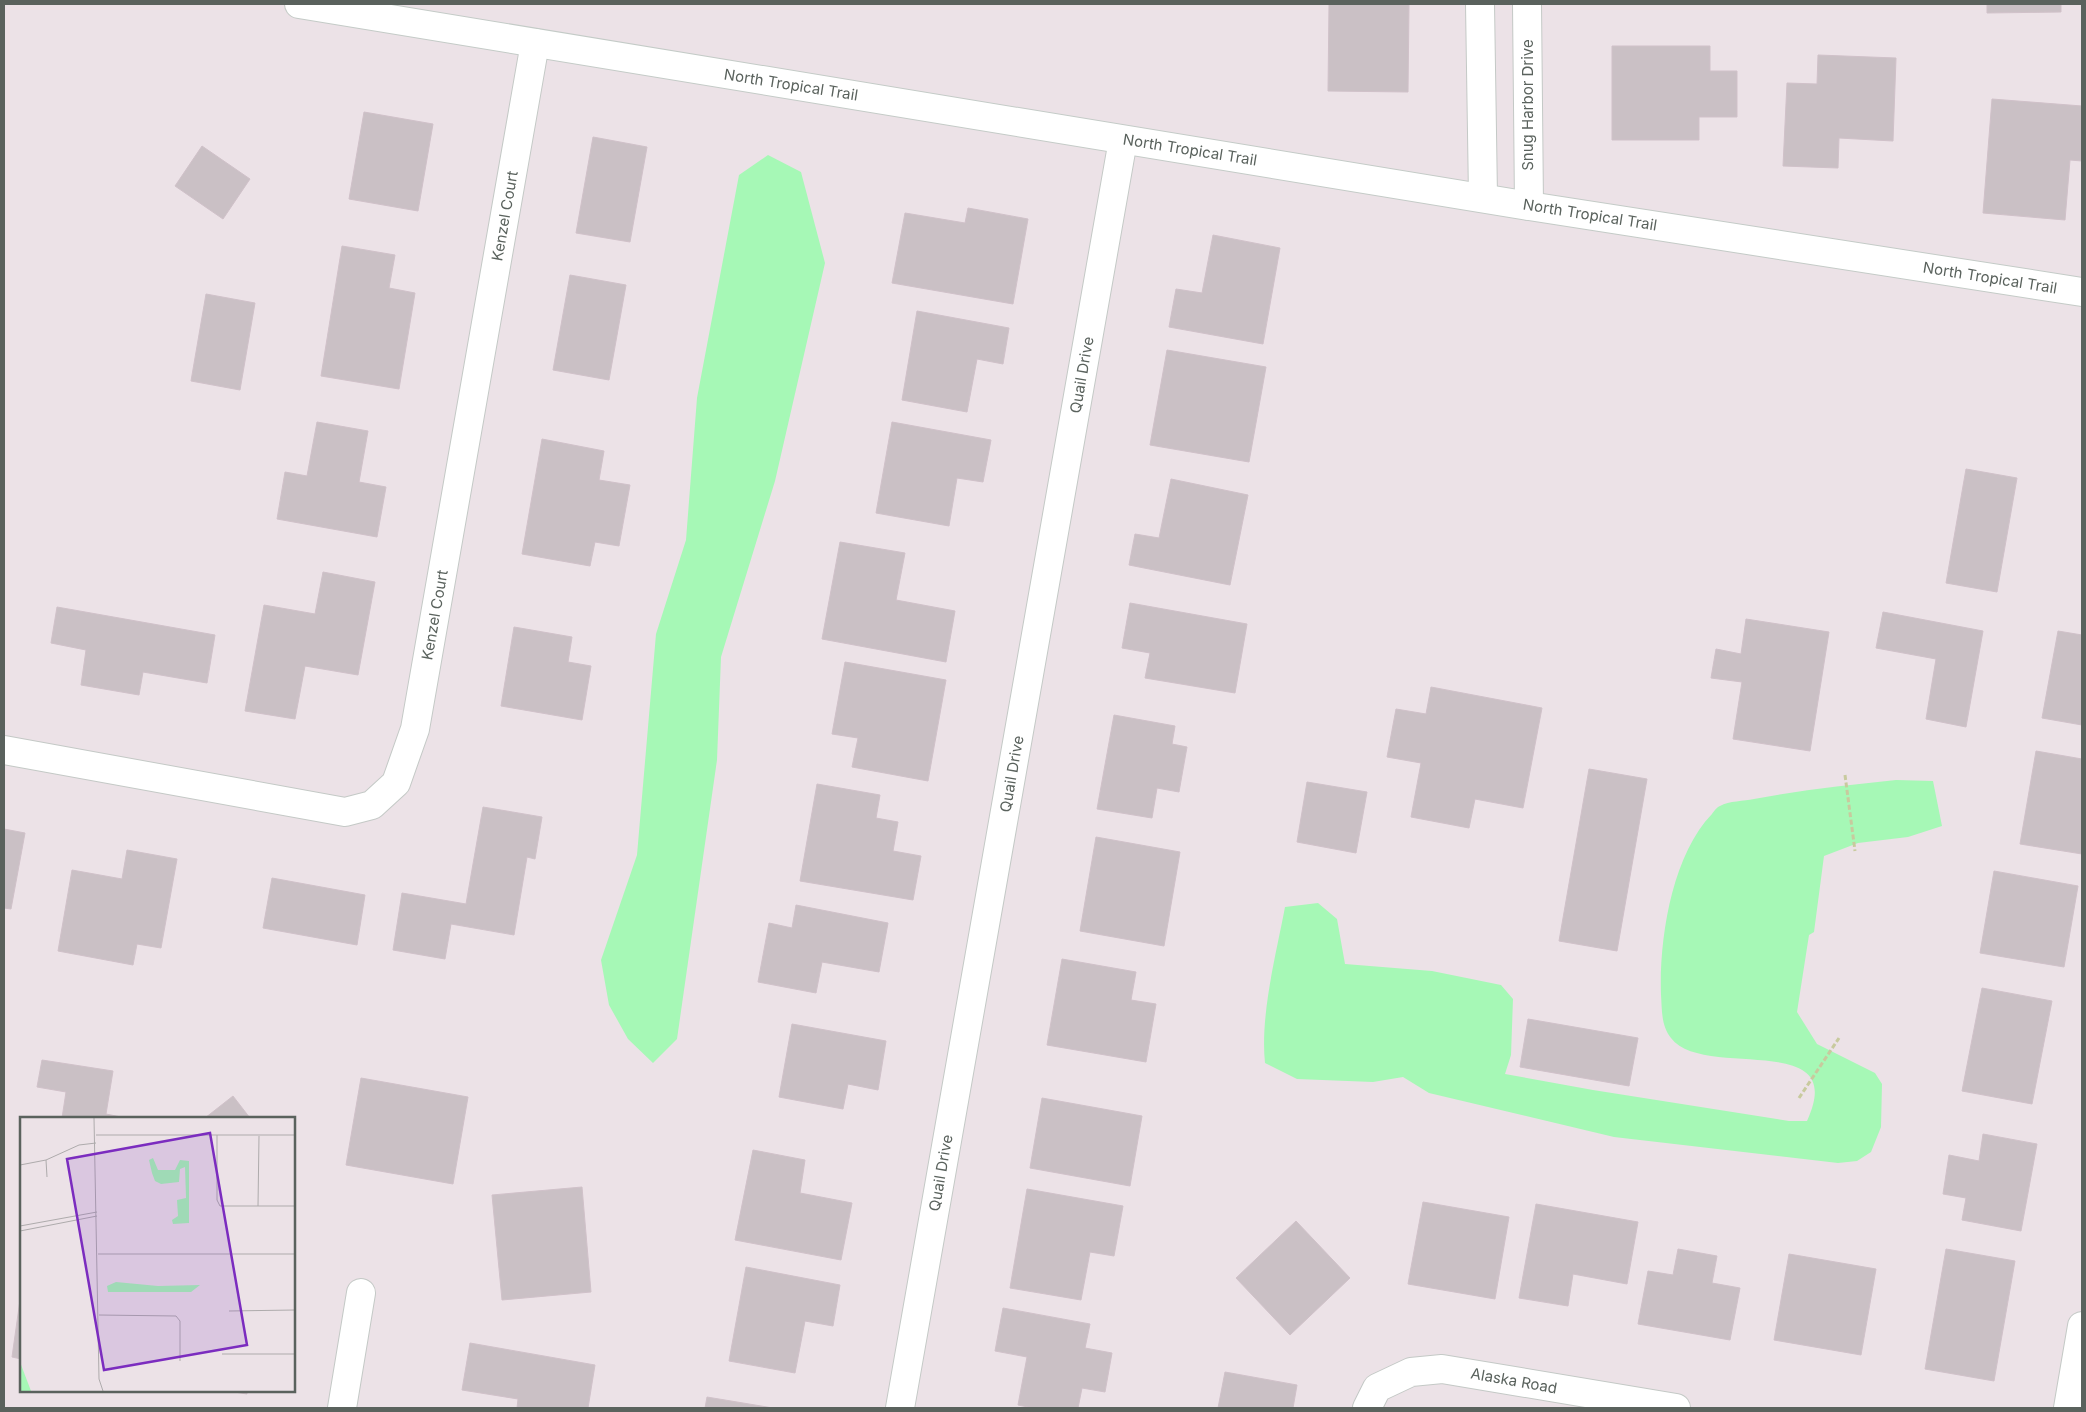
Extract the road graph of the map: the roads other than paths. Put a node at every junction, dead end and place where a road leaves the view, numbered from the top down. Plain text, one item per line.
1 (299, 4) edge
2 (1480, 4) edge
3 (1527, 4) edge
4 (535, 43) junction
5 (1123, 140) junction
6 (1484, 197) junction
7 (1529, 206) junction
8 (2082, 292) edge
9 (4, 750) edge
10 (361, 1293) dead end
11 (2082, 1326) edge
12 (342, 1408) edge
13 (900, 1408) edge
14 (1368, 1408) edge
15 (1676, 1408) edge
16 (2068, 1408) edge

1 - 4 street, North Tropical Trail
2 - 6 street
3 - 7 street, Snug Harbor Drive
4 - 5 street, North Tropical Trail
4 - 9 street, Kenzel Court
5 - 6 street, North Tropical Trail
5 - 13 street, Quail Drive
6 - 7 street, North Tropical Trail
7 - 8 street, North Tropical Trail
10 - 12 street
11 - 16 street
14 - 15 street, Alaska Road

